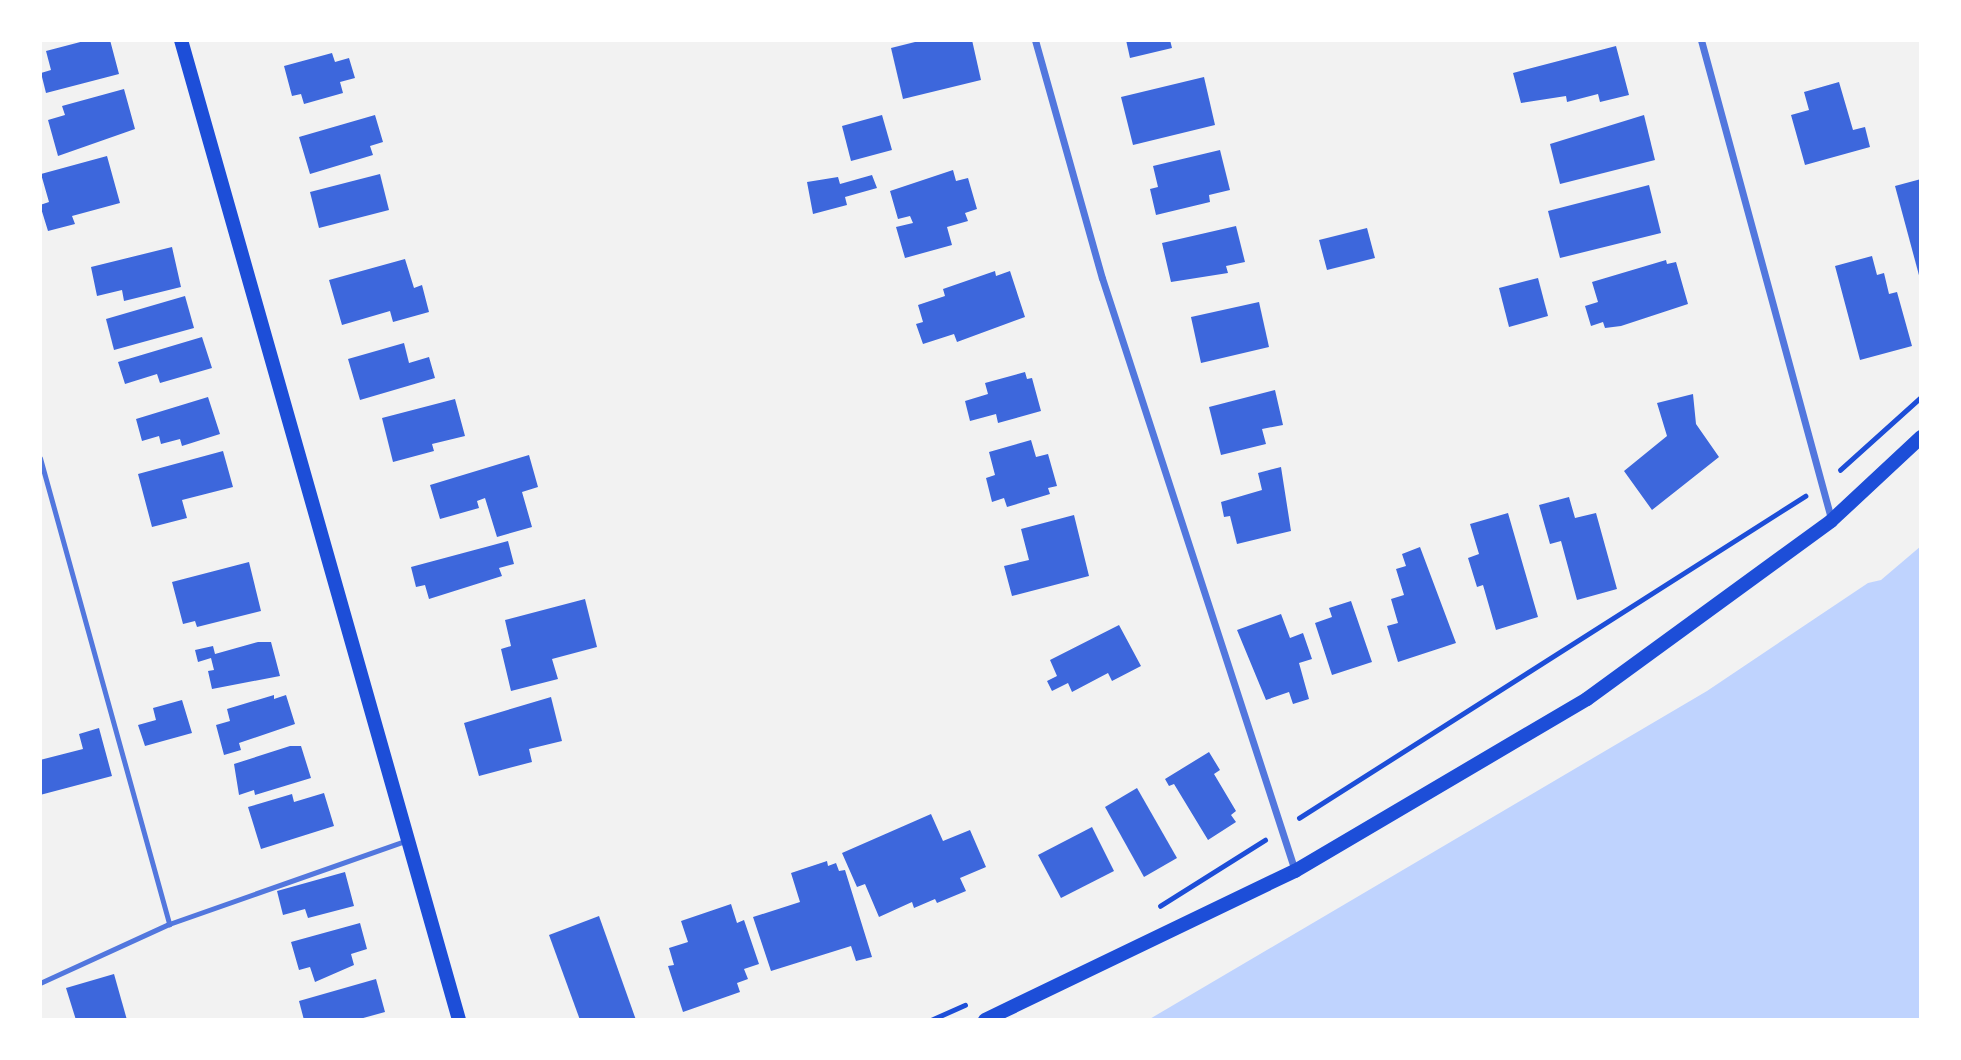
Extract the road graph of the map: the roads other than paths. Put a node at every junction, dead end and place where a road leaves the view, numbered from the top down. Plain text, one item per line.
1 (181, 40) edge
2 (1035, 40) edge
3 (1702, 40) edge
4 (1921, 437) edge
5 (40, 458) edge
6 (1831, 521) junction
7 (407, 840) junction
8 (1295, 871) junction
9 (169, 924) junction
10 (40, 983) edge
11 (459, 1020) edge
12 (985, 1020) edge

1 - 7 main road
2 - 8 street
3 - 6 street
4 - 6 main road
5 - 9 lane
6 - 8 main road
7 - 9 lane
7 - 11 main road
8 - 12 main road
9 - 10 lane

